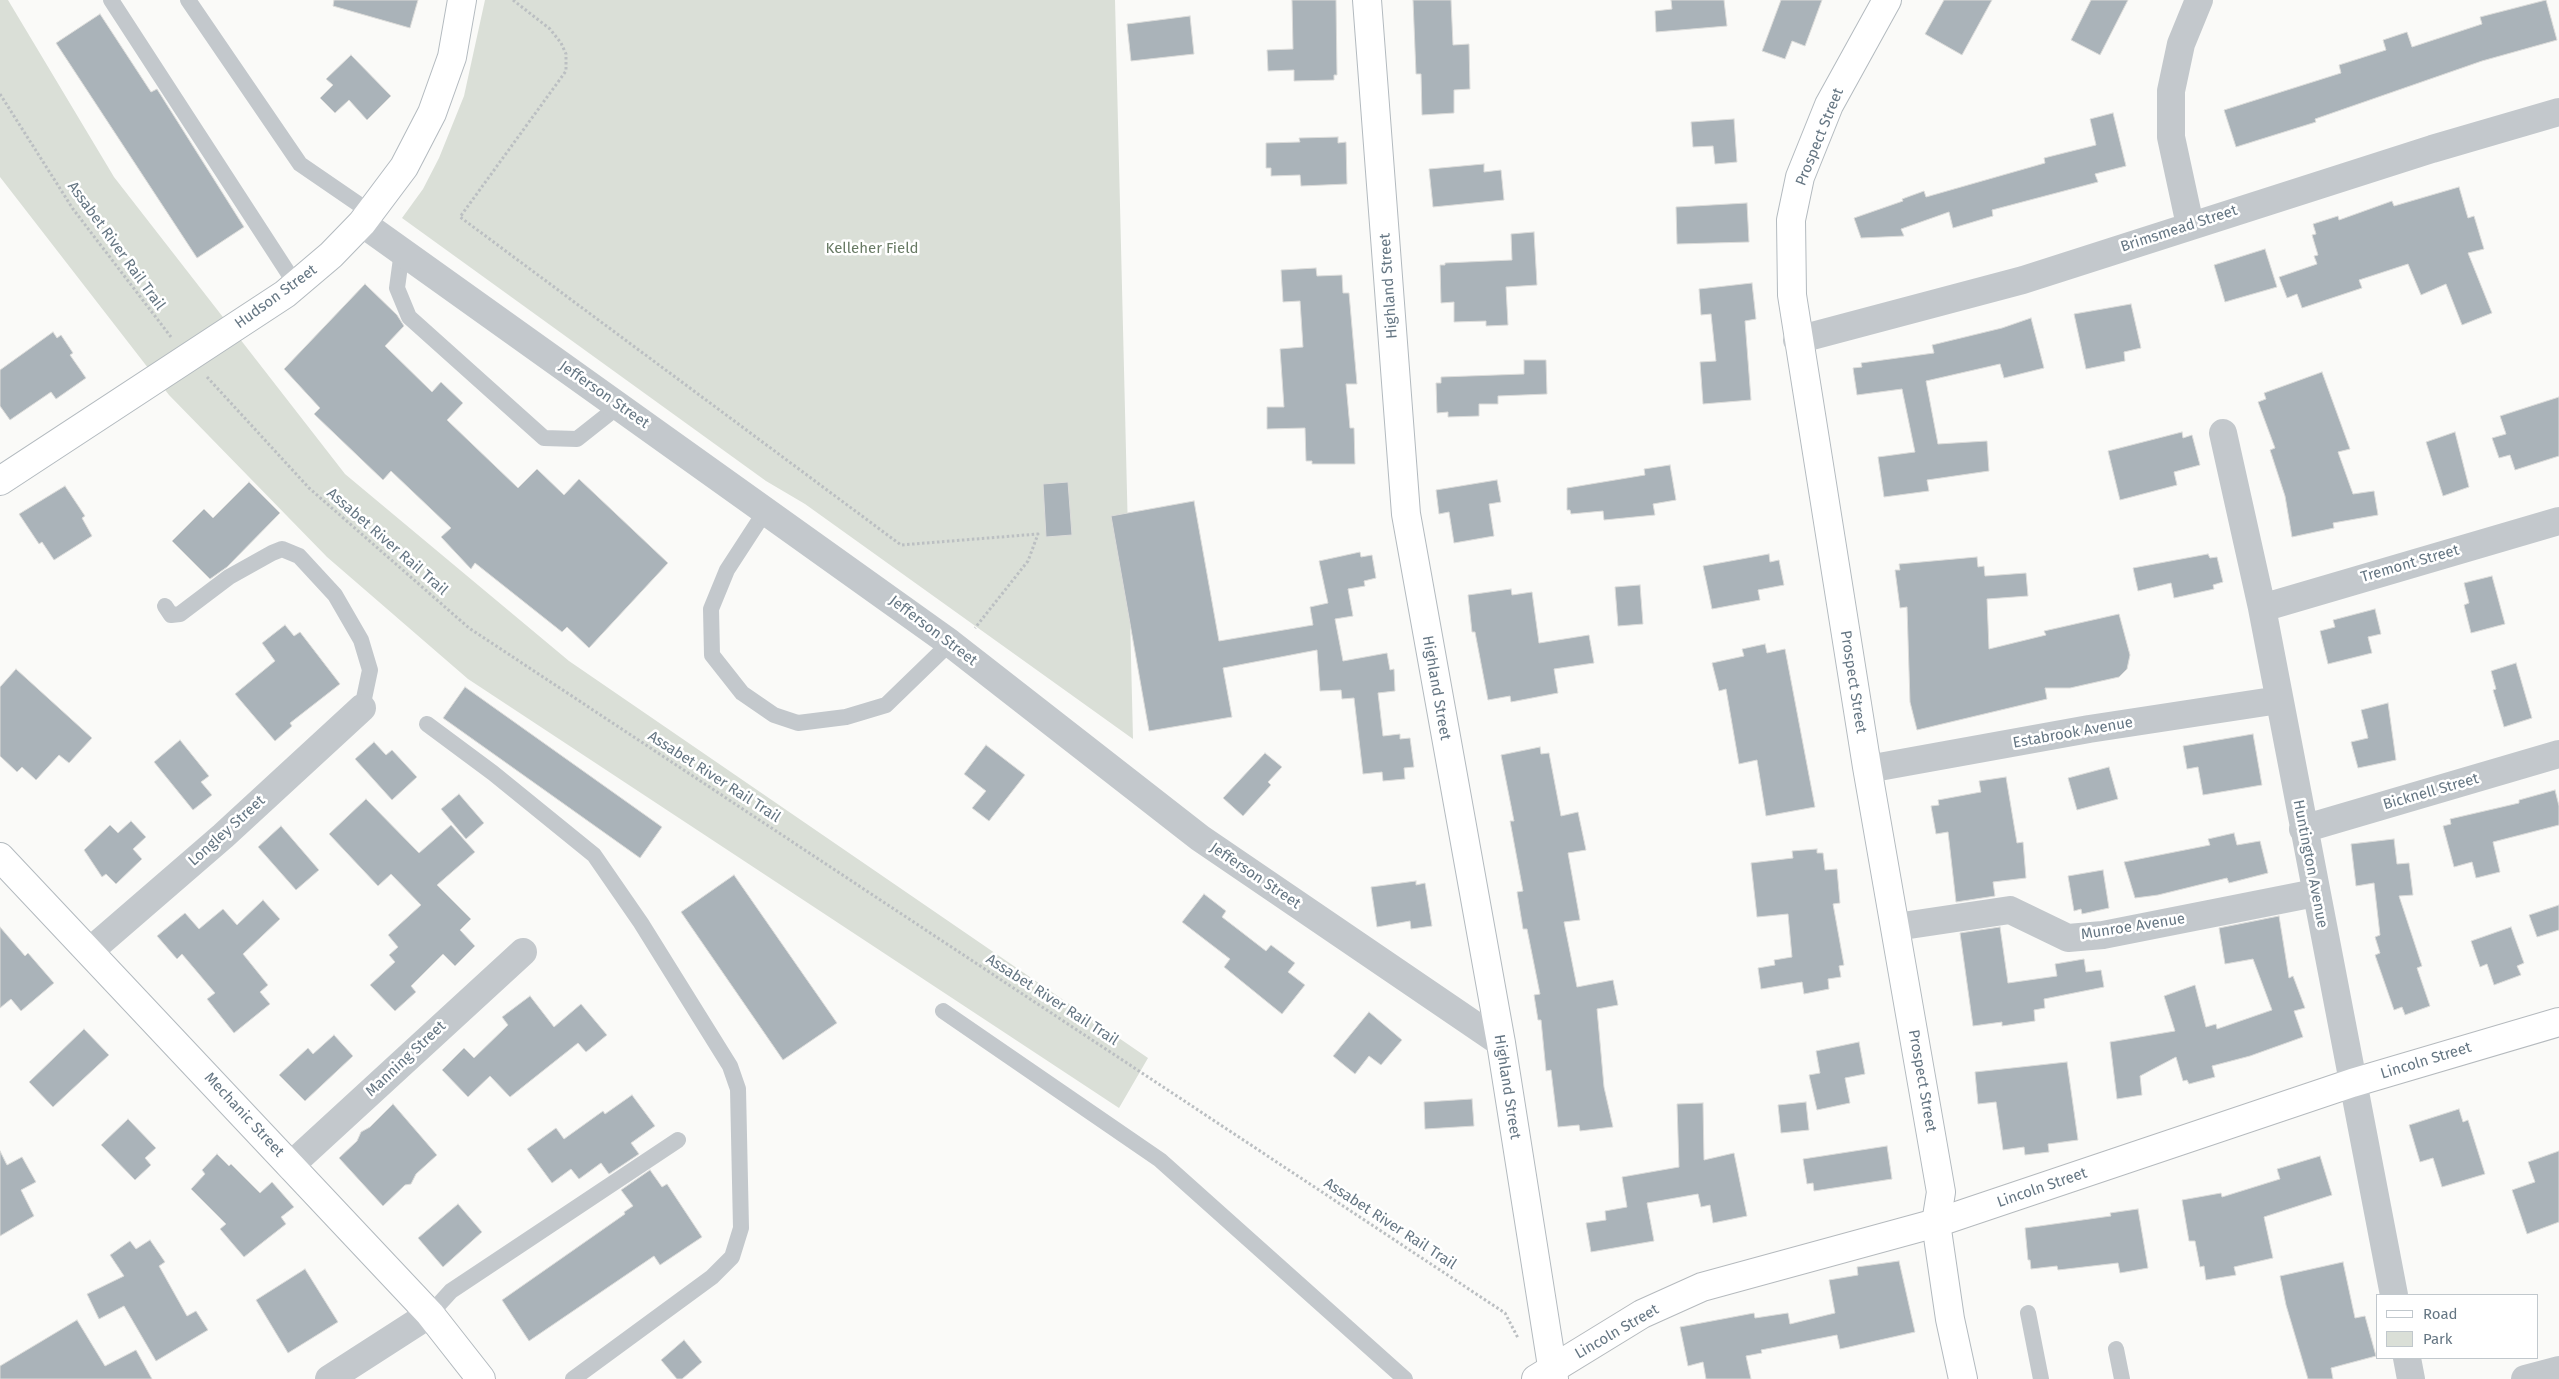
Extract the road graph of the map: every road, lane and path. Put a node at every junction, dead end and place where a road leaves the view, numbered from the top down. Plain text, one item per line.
1 (111, 0) edge
2 (188, 0) edge
3 (462, 0) edge
4 (513, 0) edge
5 (1367, 0) edge
6 (1887, 0) edge
7 (2199, 0) edge
8 (0, 94) edge
9 (2559, 112) edge
10 (366, 217) junction
11 (2190, 225) junction
12 (402, 251) junction
13 (296, 285) junction
14 (1797, 340) junction
15 (189, 357) junction
16 (620, 405) junction
17 (2223, 433) dead end
18 (0, 480) edge
19 (766, 510) junction
20 (2559, 521) edge
21 (165, 606) dead end
22 (2262, 608) junction
23 (954, 646) junction
24 (2279, 700) junction
25 (362, 708) joint
26 (427, 724) dead end
27 (2559, 754) edge
28 (1868, 769) junction
29 (2303, 829) junction
30 (0, 857) edge
31 (2315, 893) junction
32 (1896, 927) junction
33 (90, 951) junction
34 (523, 952) dead end
35 (943, 1012) dead end
36 (2559, 1022) edge
37 (1500, 1044) junction
38 (2352, 1083) junction
39 (678, 1140) dead end
40 (290, 1166) junction
41 (1936, 1223) junction
42 (2394, 1294) edge
43 (2028, 1313) dead end
44 (430, 1314) junction
45 (1522, 1346) dead end
46 (2116, 1349) dead end
47 (2407, 1359) edge
48 (2559, 1370) edge
49 (1547, 1376) edge
50 (329, 1379) edge
51 (481, 1379) edge
52 (573, 1379) edge
53 (1406, 1379) edge
54 (1963, 1379) edge
55 (2041, 1379) edge
56 (2122, 1379) edge
57 (2411, 1379) edge
58 (2525, 1379) edge

1 - 13 lane
2 - 10 lane
3 - 10 street, Hudson Street
4 - 23 path
5 - 37 street, Highland Street
6 - 14 street, Prospect Street
7 - 11 street
8 - 15 path, Assabet River Rail Trail
9 - 11 street, Brimsmead Street
10 - 12 street, Jefferson Street
10 - 13 street, Hudson Street
11 - 14 street, Brimsmead Street
12 - 16 street, Jefferson Street
12 - 16 lane
13 - 15 street, Hudson Street
14 - 28 street, Prospect Street
15 - 18 street, Hudson Street
15 - 45 path, Assabet River Rail Trail
16 - 19 street, Jefferson Street
17 - 22 street, Huntington Avenue
19 - 23 street, Jefferson Street
19 - 23 lane
20 - 22 street, Tremont Street
21 - 25 lane
22 - 24 street, Huntington Avenue
23 - 37 street, Jefferson Street
24 - 28 street, Estabrook Avenue
24 - 29 street, Huntington Avenue
25 - 33 street, Longley Street
26 - 52 lane
27 - 29 street, Bicknell Street
28 - 32 street, Prospect Street
29 - 31 street, Huntington Avenue
30 - 33 street, Mechanic Street
31 - 32 street, Munroe Avenue
31 - 38 street, Huntington Avenue
32 - 41 street, Prospect Street
33 - 40 street, Mechanic Street
34 - 40 street, Manning Street
35 - 53 lane
36 - 38 street, Lincoln Street
37 - 49 street, Highland Street
38 - 41 street, Lincoln Street
38 - 42 street, Huntington Avenue
39 - 44 lane
40 - 44 street, Mechanic Street
41 - 49 street, Lincoln Street
41 - 54 street, Prospect Street
43 - 55 lane
44 - 50 street
44 - 51 street, Mechanic Street
46 - 56 lane
47 - 57 street
48 - 58 street

